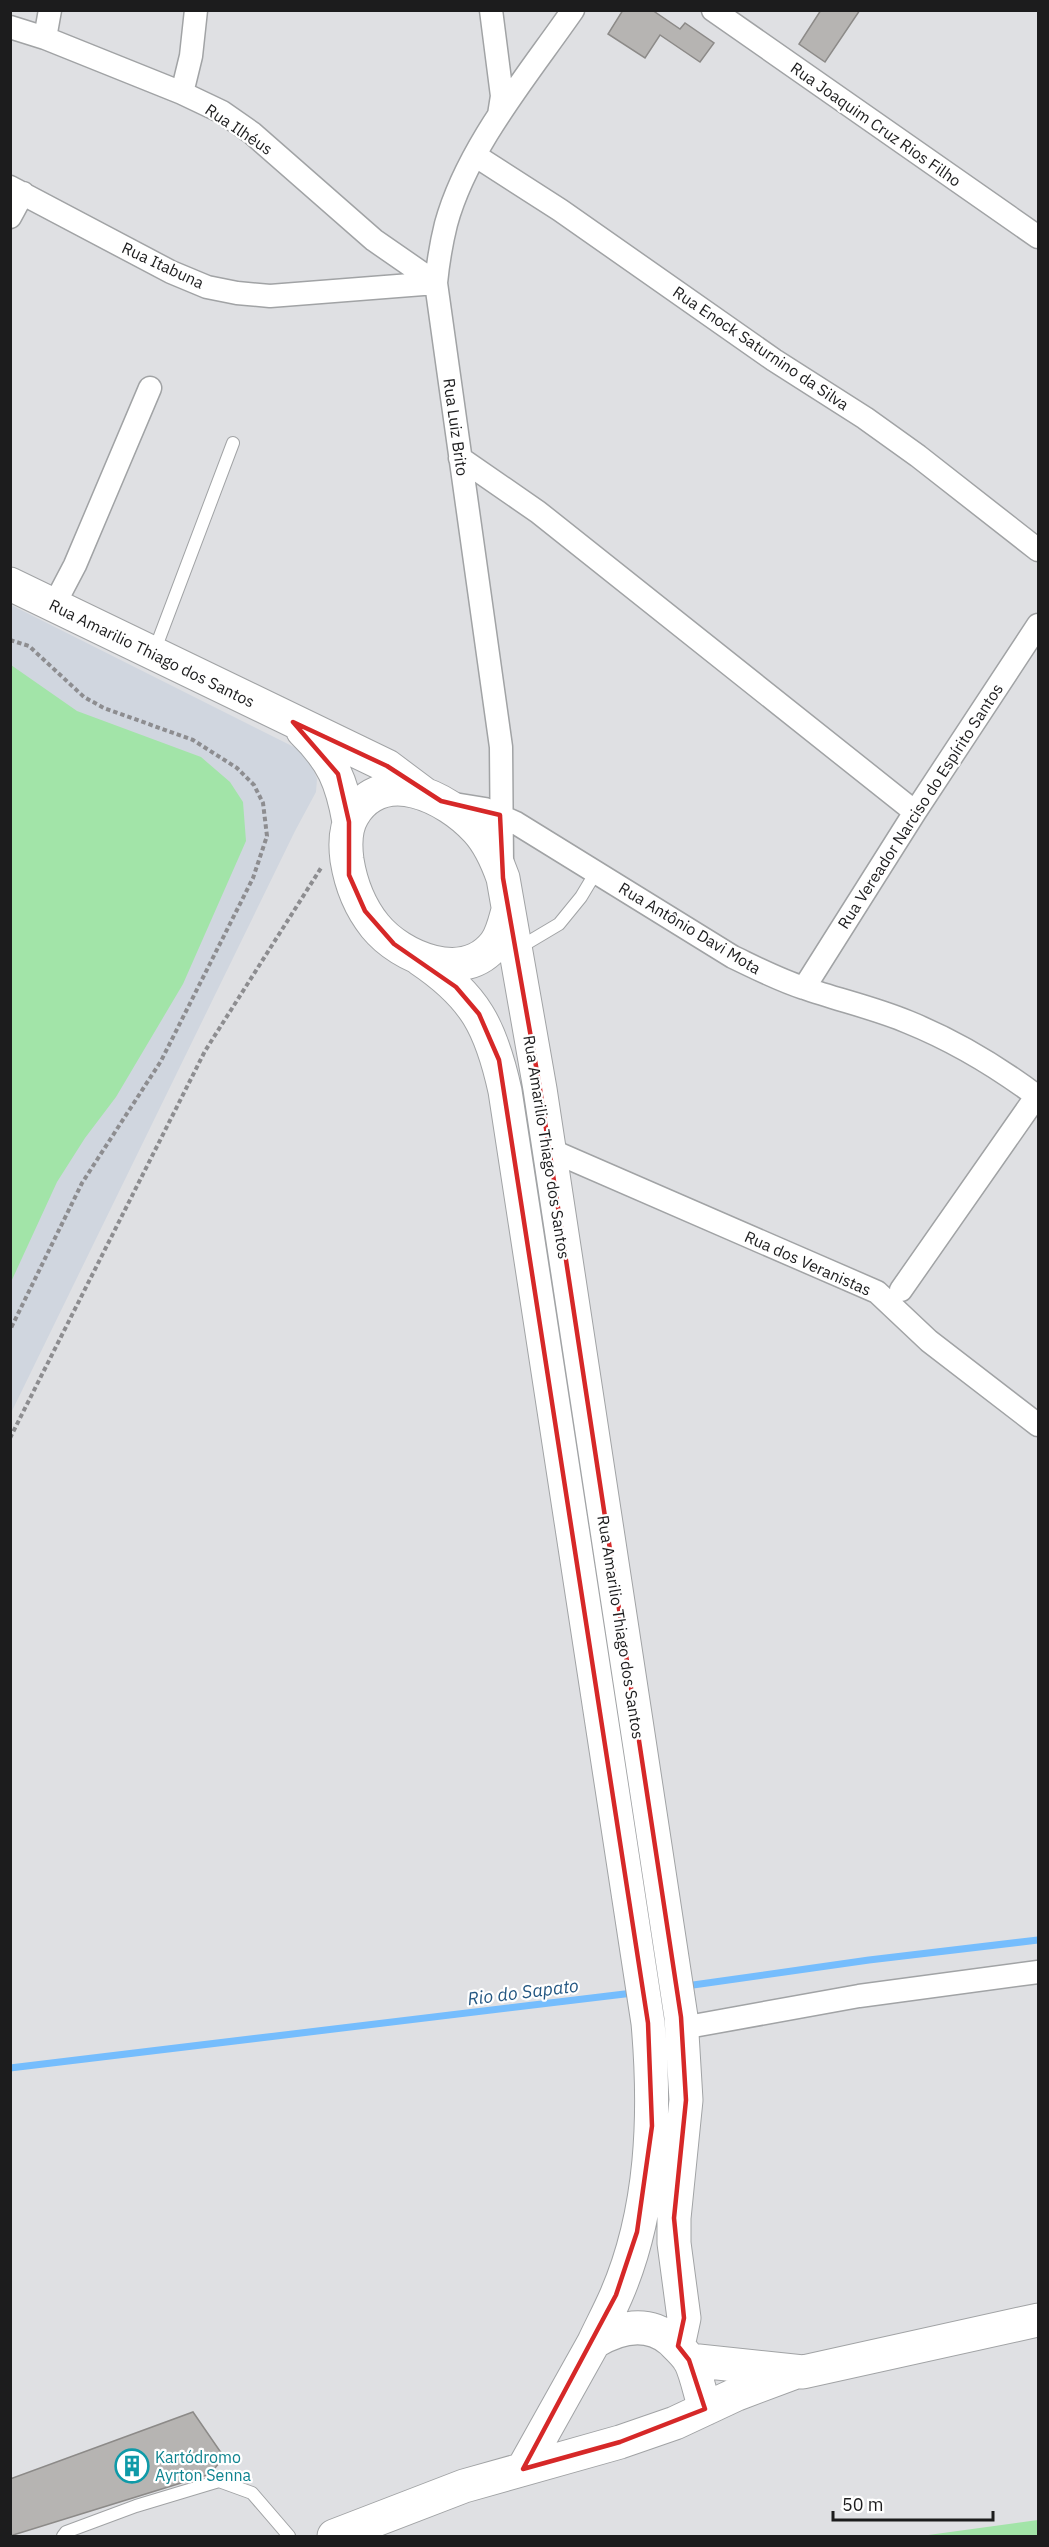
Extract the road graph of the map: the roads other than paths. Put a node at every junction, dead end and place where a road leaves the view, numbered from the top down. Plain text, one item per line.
1 (50, 10) edge
2 (196, 10) edge
3 (491, 10) edge
4 (573, 10) edge
5 (713, 10) edge
6 (10, 27) edge
7 (45, 38) junction
8 (182, 93) junction
9 (499, 115) junction
10 (476, 156) junction
11 (16, 190) edge
12 (10, 218) edge
13 (1038, 237) edge
14 (436, 283) junction
15 (150, 388) dead end
16 (233, 442) dead end
17 (460, 458) junction
18 (1038, 550) edge
19 (10, 584) edge
20 (54, 605) junction
21 (1038, 625) edge
22 (153, 654) junction
23 (293, 722) junction
24 (433, 797) junction
25 (915, 812) junction
26 (500, 815) junction
27 (349, 822) junction
28 (596, 872) junction
29 (503, 878) junction
30 (508, 910) junction
31 (516, 950) junction
32 (418, 958) junction
33 (456, 987) junction
34 (804, 988) junction
35 (1038, 1096) edge
36 (548, 1149) junction
37 (901, 1290) dead end
38 (1038, 1425) edge
39 (1038, 1972) edge
40 (681, 2023) junction
41 (1038, 2320) edge
42 (594, 2342) junction
43 (684, 2353) junction
44 (793, 2373) junction
45 (705, 2409) junction
46 (523, 2469) junction
47 (63, 2536) edge
48 (289, 2536) edge
49 (334, 2536) edge

1 - 7 street
2 - 8 street
3 - 9 street
4 - 9 street, Rua Luiz Brito
5 - 13 street, Rua Joaquim Cruz Rios Filho
6 - 7 street, Rua Ilhéus
7 - 8 street, Rua Ilhéus
8 - 14 street, Rua Ilhéus
9 - 10 street, Rua Luiz Brito
10 - 14 street, Rua Luiz Brito
10 - 18 street, Rua Enock Saturnino da Silva
11 - 12 street
11 - 14 street, Rua Itabuna
14 - 17 street, Rua Luiz Brito
15 - 20 street
16 - 22 lane
17 - 25 street
17 - 26 street, Rua Luiz Brito
19 - 20 main road, Rua Amarilio Thiago dos Santos
20 - 22 main road, Rua Amarilio Thiago dos Santos
21 - 25 street, Rua Vereador Narciso do Espírito Santos
22 - 23 main road, Rua Amarilio Thiago dos Santos
23 - 24 main road, Rua Amarilio Thiago dos Santos
23 - 27 main road, Rua Amarilio Thiago dos Santos
24 - 26 street, Rua Antônio Davi Mota
24 - 27 main road
24 - 29 main road
25 - 34 street, Rua Vereador Narciso do Espírito Santos
26 - 28 street, Rua Antônio Davi Mota
26 - 29 street, Rua Luiz Brito
27 - 32 main road
28 - 31 lane
28 - 34 street, Rua Antônio Davi Mota
29 - 30 main road
30 - 31 main road, Rua Amarilio Thiago dos Santos
30 - 32 main road
31 - 33 main road
31 - 36 main road, Rua Amarilio Thiago dos Santos
32 - 33 main road, Rua Amarilio Thiago dos Santos
33 - 42 main road, Rua Amarilio Thiago dos Santos
34 - 35 street, Rua Antônio Davi Mota
35 - 37 street
36 - 38 street, Rua dos Veranistas
36 - 40 main road, Rua Amarilio Thiago dos Santos
39 - 40 street
40 - 43 main road, Rua Amarilio Thiago dos Santos
41 - 44 main road
42 - 43 main road
42 - 46 main road, Rua Amarilio Thiago dos Santos
43 - 44 main road
43 - 45 main road
44 - 45 main road
45 - 46 main road
46 - 49 main road
47 - 48 lane

